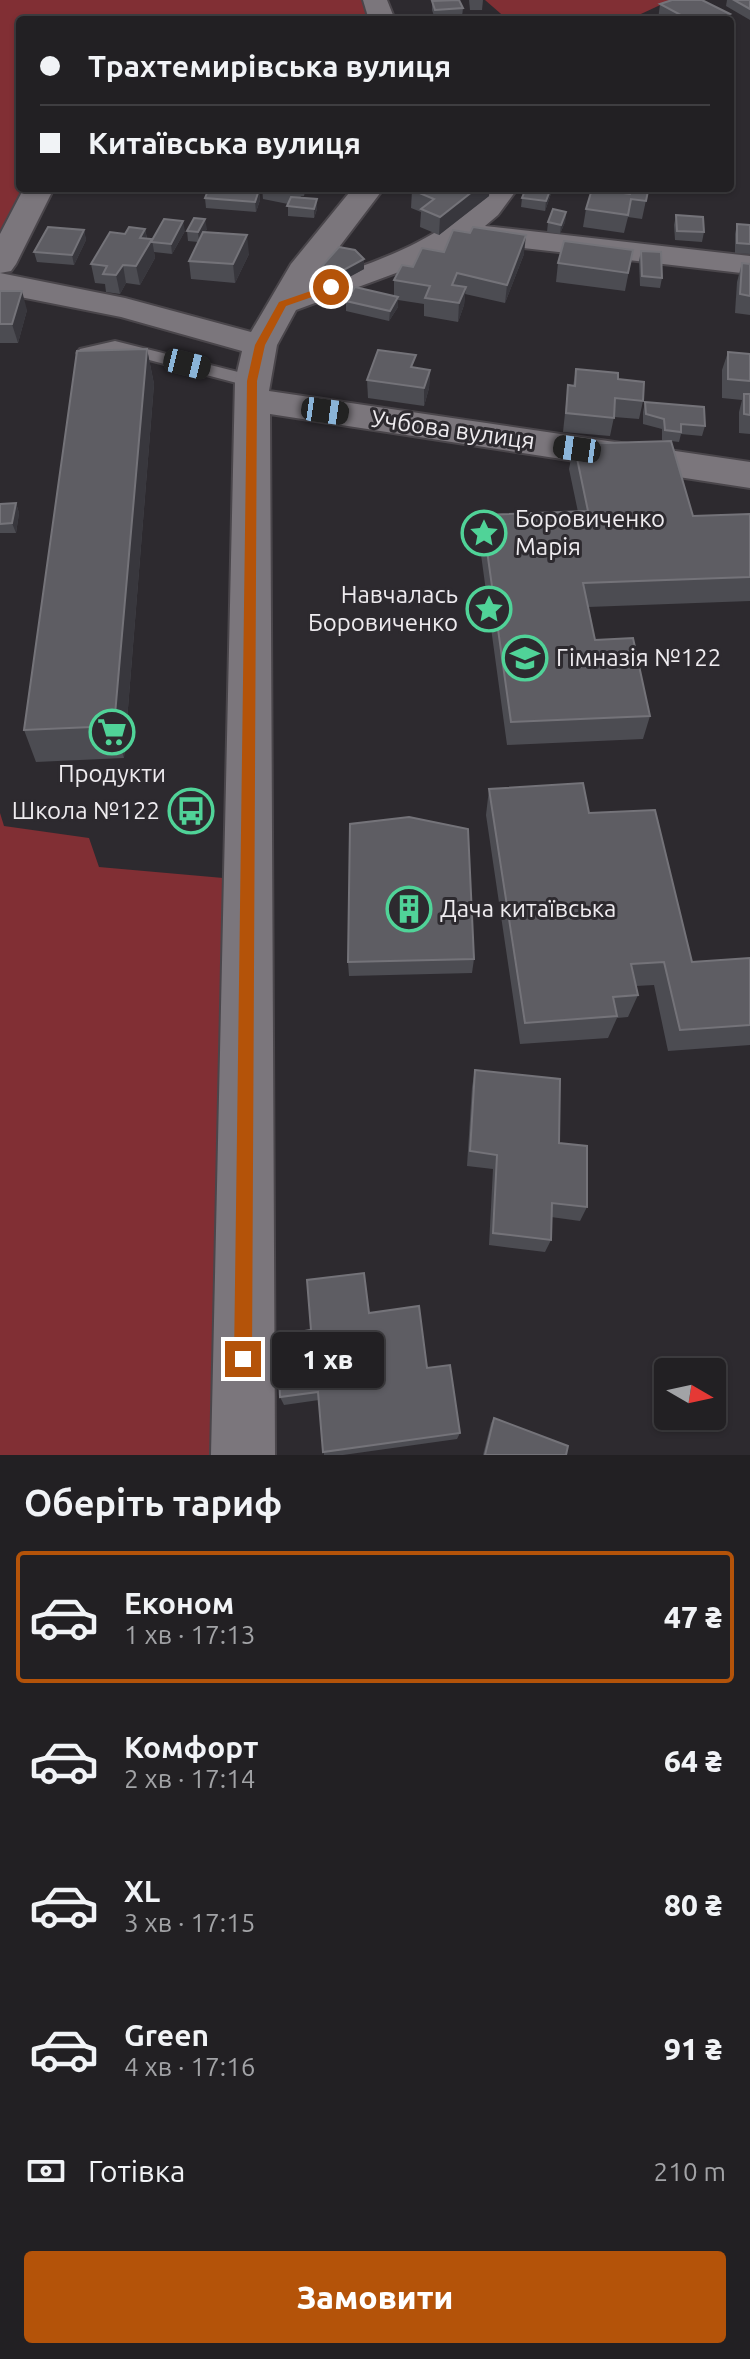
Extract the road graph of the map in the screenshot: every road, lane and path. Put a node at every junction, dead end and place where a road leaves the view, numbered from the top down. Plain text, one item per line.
1 (37, 192) edge
2 (366, 192) edge
3 (501, 192) edge
4 (461, 232) junction
5 (0, 264) edge
6 (750, 265) edge
7 (0, 283) edge
8 (283, 304) junction
9 (86, 353) edge
10 (254, 375) junction
11 (750, 475) edge
12 (243, 1455) edge

1 - 5 street
2 - 8 street
3 - 4 street
4 - 6 street
4 - 8 street
7 - 10 street, Учбова вулиця
8 - 10 street
9 - 10 lane
10 - 11 street, Учбова вулиця
10 - 12 street

